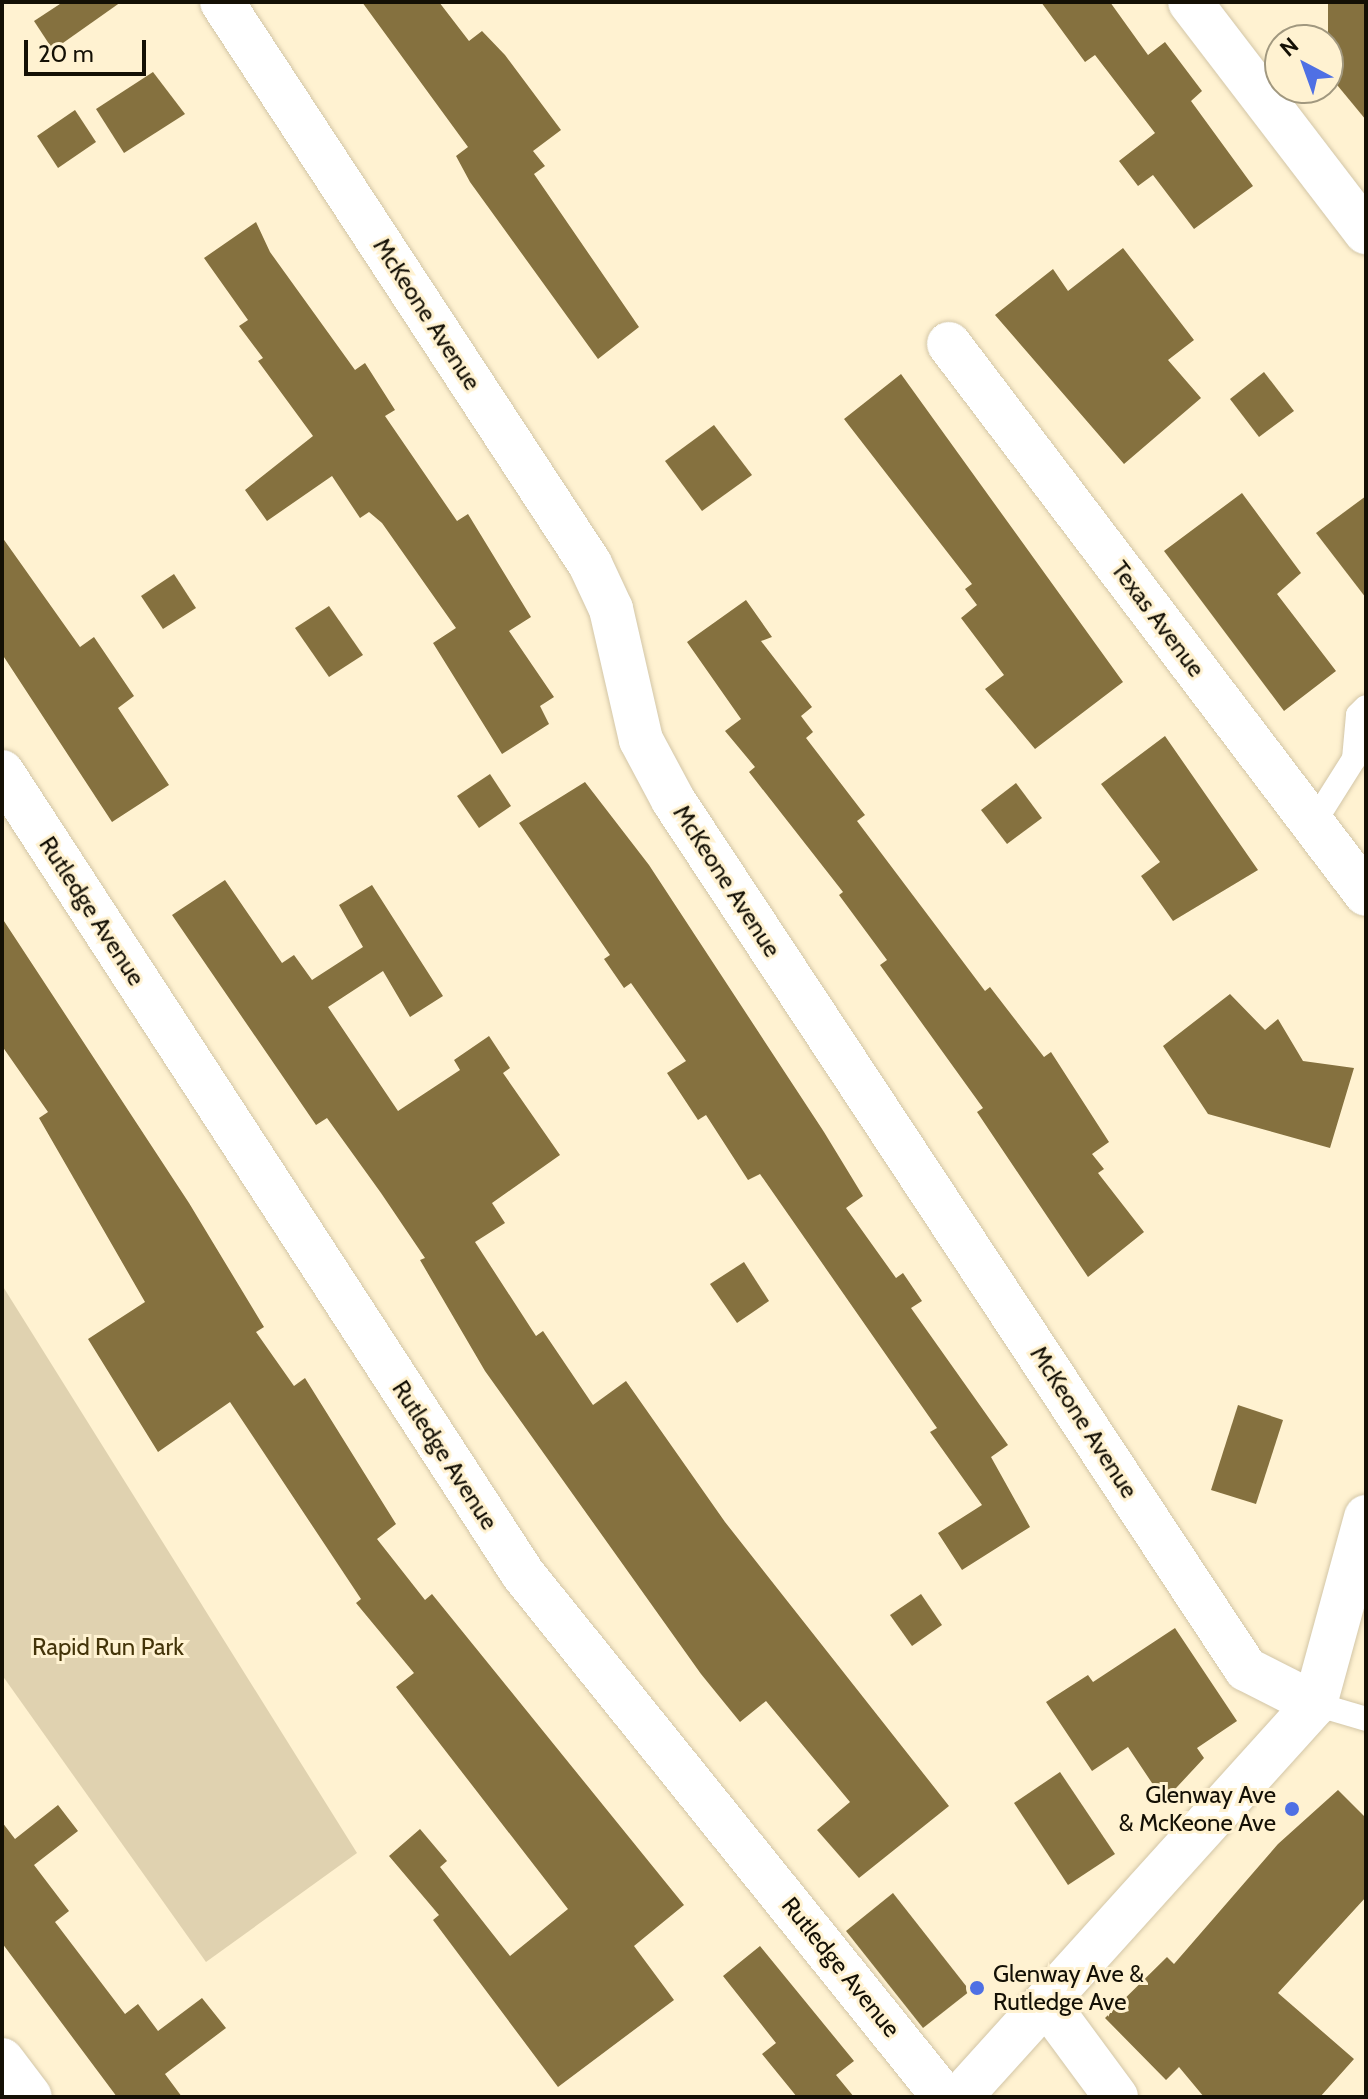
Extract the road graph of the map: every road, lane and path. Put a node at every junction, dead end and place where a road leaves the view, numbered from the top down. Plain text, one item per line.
1 (222, 2) edge
2 (1190, 2) edge
3 (1366, 232) edge
4 (949, 344) dead end
5 (1366, 707) edge
6 (2, 772) edge
7 (1313, 824) junction
8 (1366, 894) edge
9 (1366, 1517) edge
10 (1315, 1704) junction
11 (1366, 1719) edge
12 (1046, 2002) junction
13 (2, 2060) edge
14 (30, 2097) edge
15 (944, 2097) edge
16 (960, 2097) edge
17 (1116, 2097) edge

1 - 10 street, McKeone Avenue
2 - 3 street
4 - 7 street, Texas Avenue
5 - 7 lane
6 - 15 street, Rutledge Avenue
7 - 8 street, Texas Avenue
9 - 10 street
10 - 11 lane
10 - 12 street
12 - 16 street
12 - 17 street
13 - 14 street

